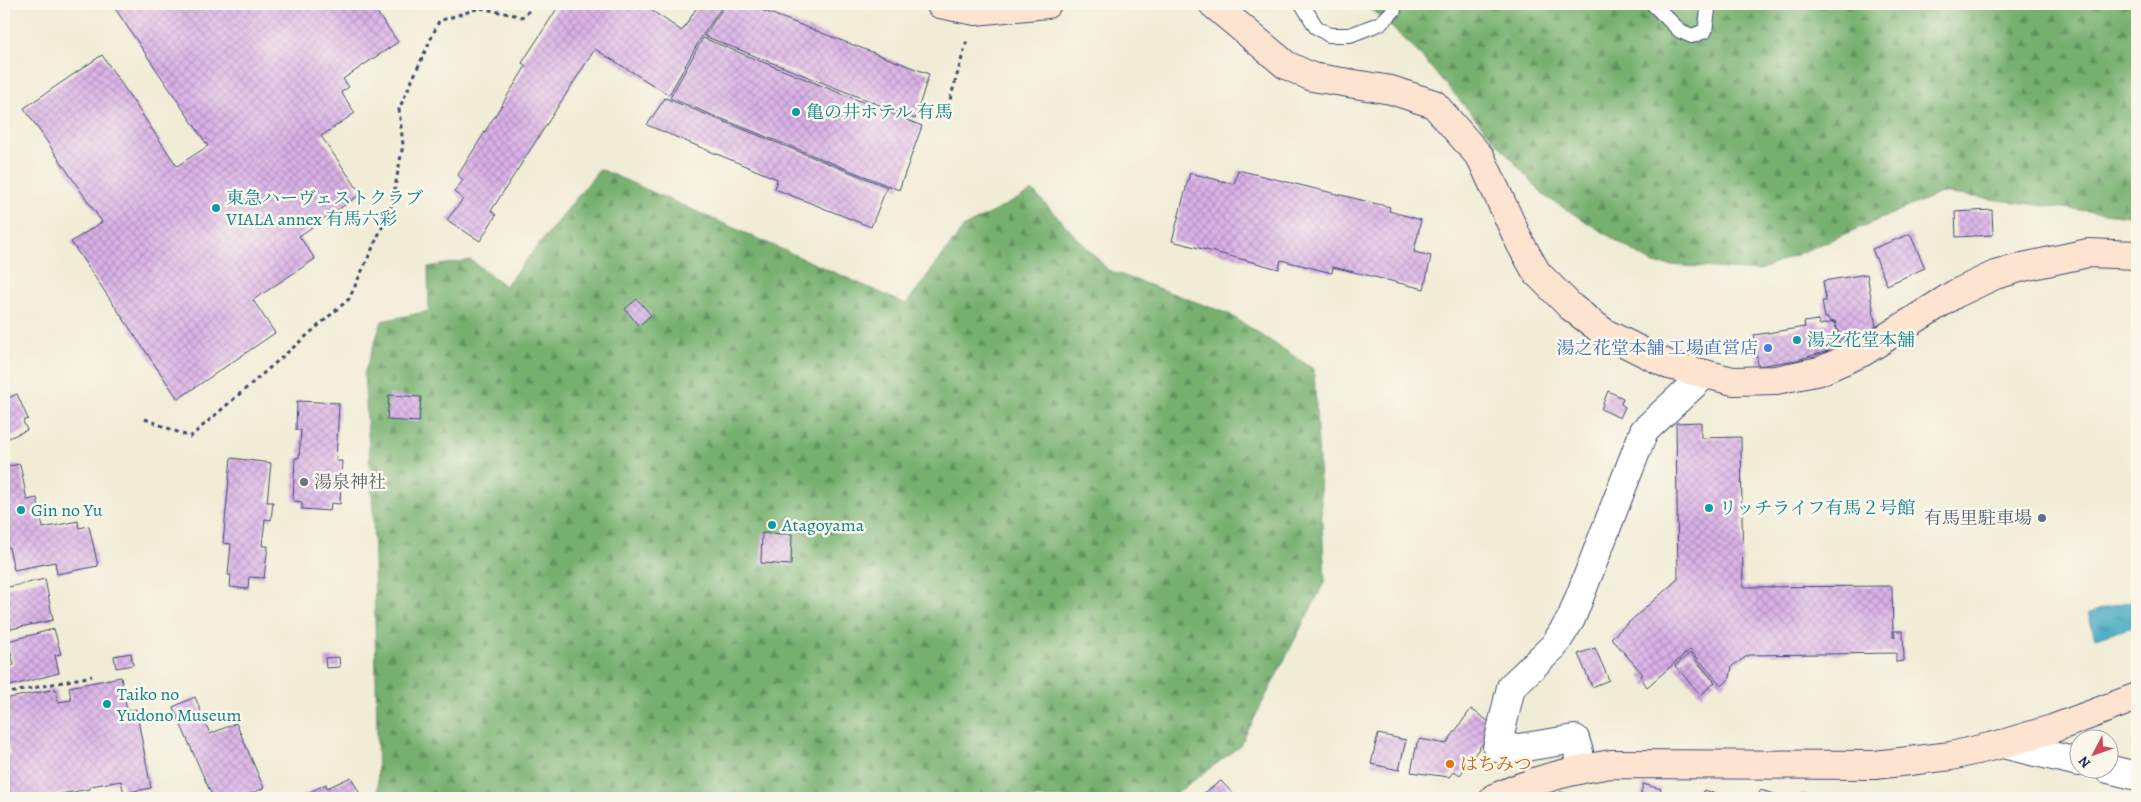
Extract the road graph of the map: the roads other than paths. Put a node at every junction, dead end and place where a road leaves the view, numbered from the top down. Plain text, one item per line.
1 (940, 4) edge
2 (1046, 4) edge
3 (1213, 4) edge
4 (1302, 4) edge
5 (1394, 4) edge
6 (1653, 4) edge
7 (1709, 4) edge
8 (2137, 255) edge
9 (1705, 374) junction
10 (2137, 697) edge
11 (2002, 744) junction
12 (2068, 760) edge
13 (1578, 769) junction
14 (2118, 771) edge
15 (2137, 776) edge
16 (1494, 798) edge

1 - 2 street
3 - 9 street
4 - 5 lane
6 - 7 lane
8 - 9 street
9 - 13 street
10 - 11 street
11 - 12 street
11 - 13 street
13 - 16 street
14 - 15 street

